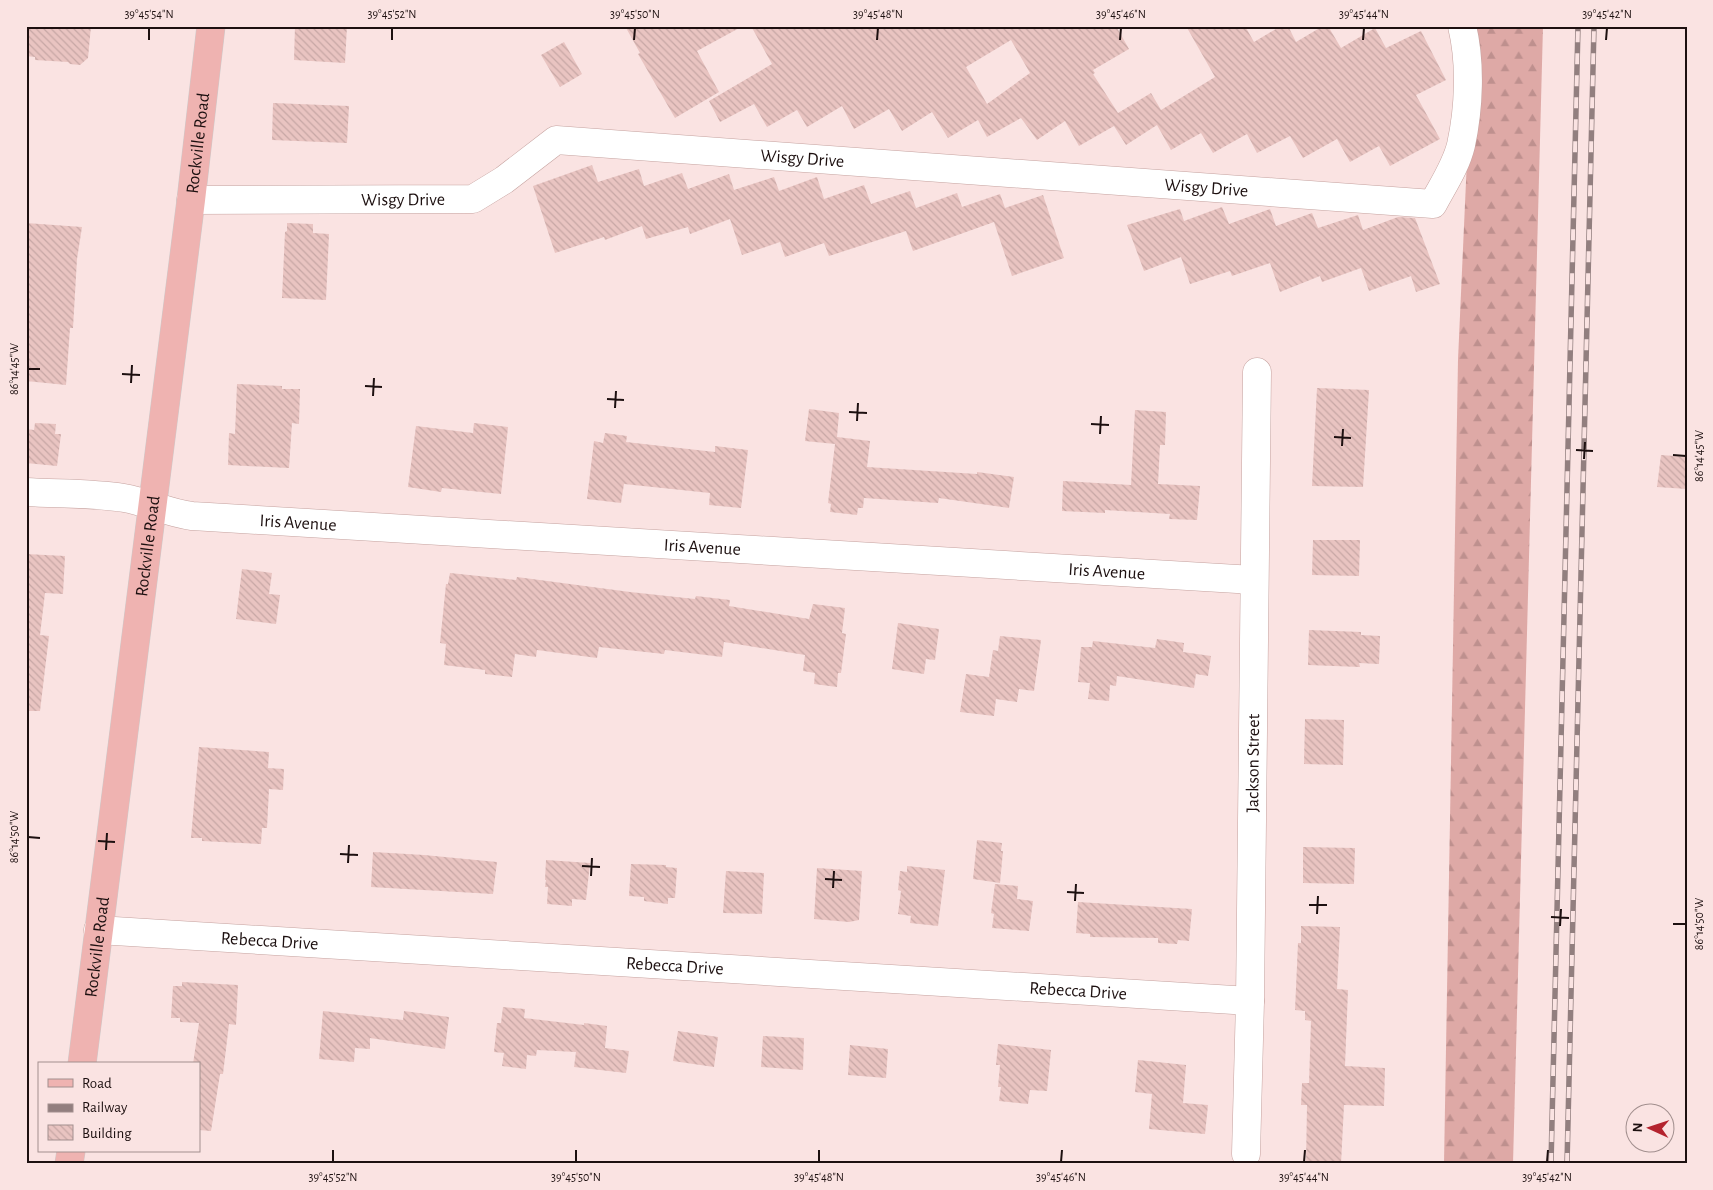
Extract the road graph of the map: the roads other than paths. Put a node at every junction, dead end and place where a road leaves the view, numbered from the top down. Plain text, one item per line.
1 (211, 26) edge
2 (1462, 26) edge
3 (191, 200) junction
4 (1257, 372) dead end
5 (26, 492) edge
6 (153, 506) junction
7 (1254, 580) junction
8 (98, 930) junction
9 (1250, 1001) junction
10 (82, 1062) edge
11 (1246, 1154) dead end

1 - 3 main road, Rockville Road
2 - 3 street, Wisgy Drive
3 - 6 main road, Rockville Road
4 - 7 street, Jackson Street
5 - 6 street, Iris Avenue
6 - 7 street, Iris Avenue
6 - 8 main road, Rockville Road
7 - 9 street, Jackson Street
8 - 9 street, Rebecca Drive
8 - 10 main road, Rockville Road
9 - 11 street, Jackson Street

